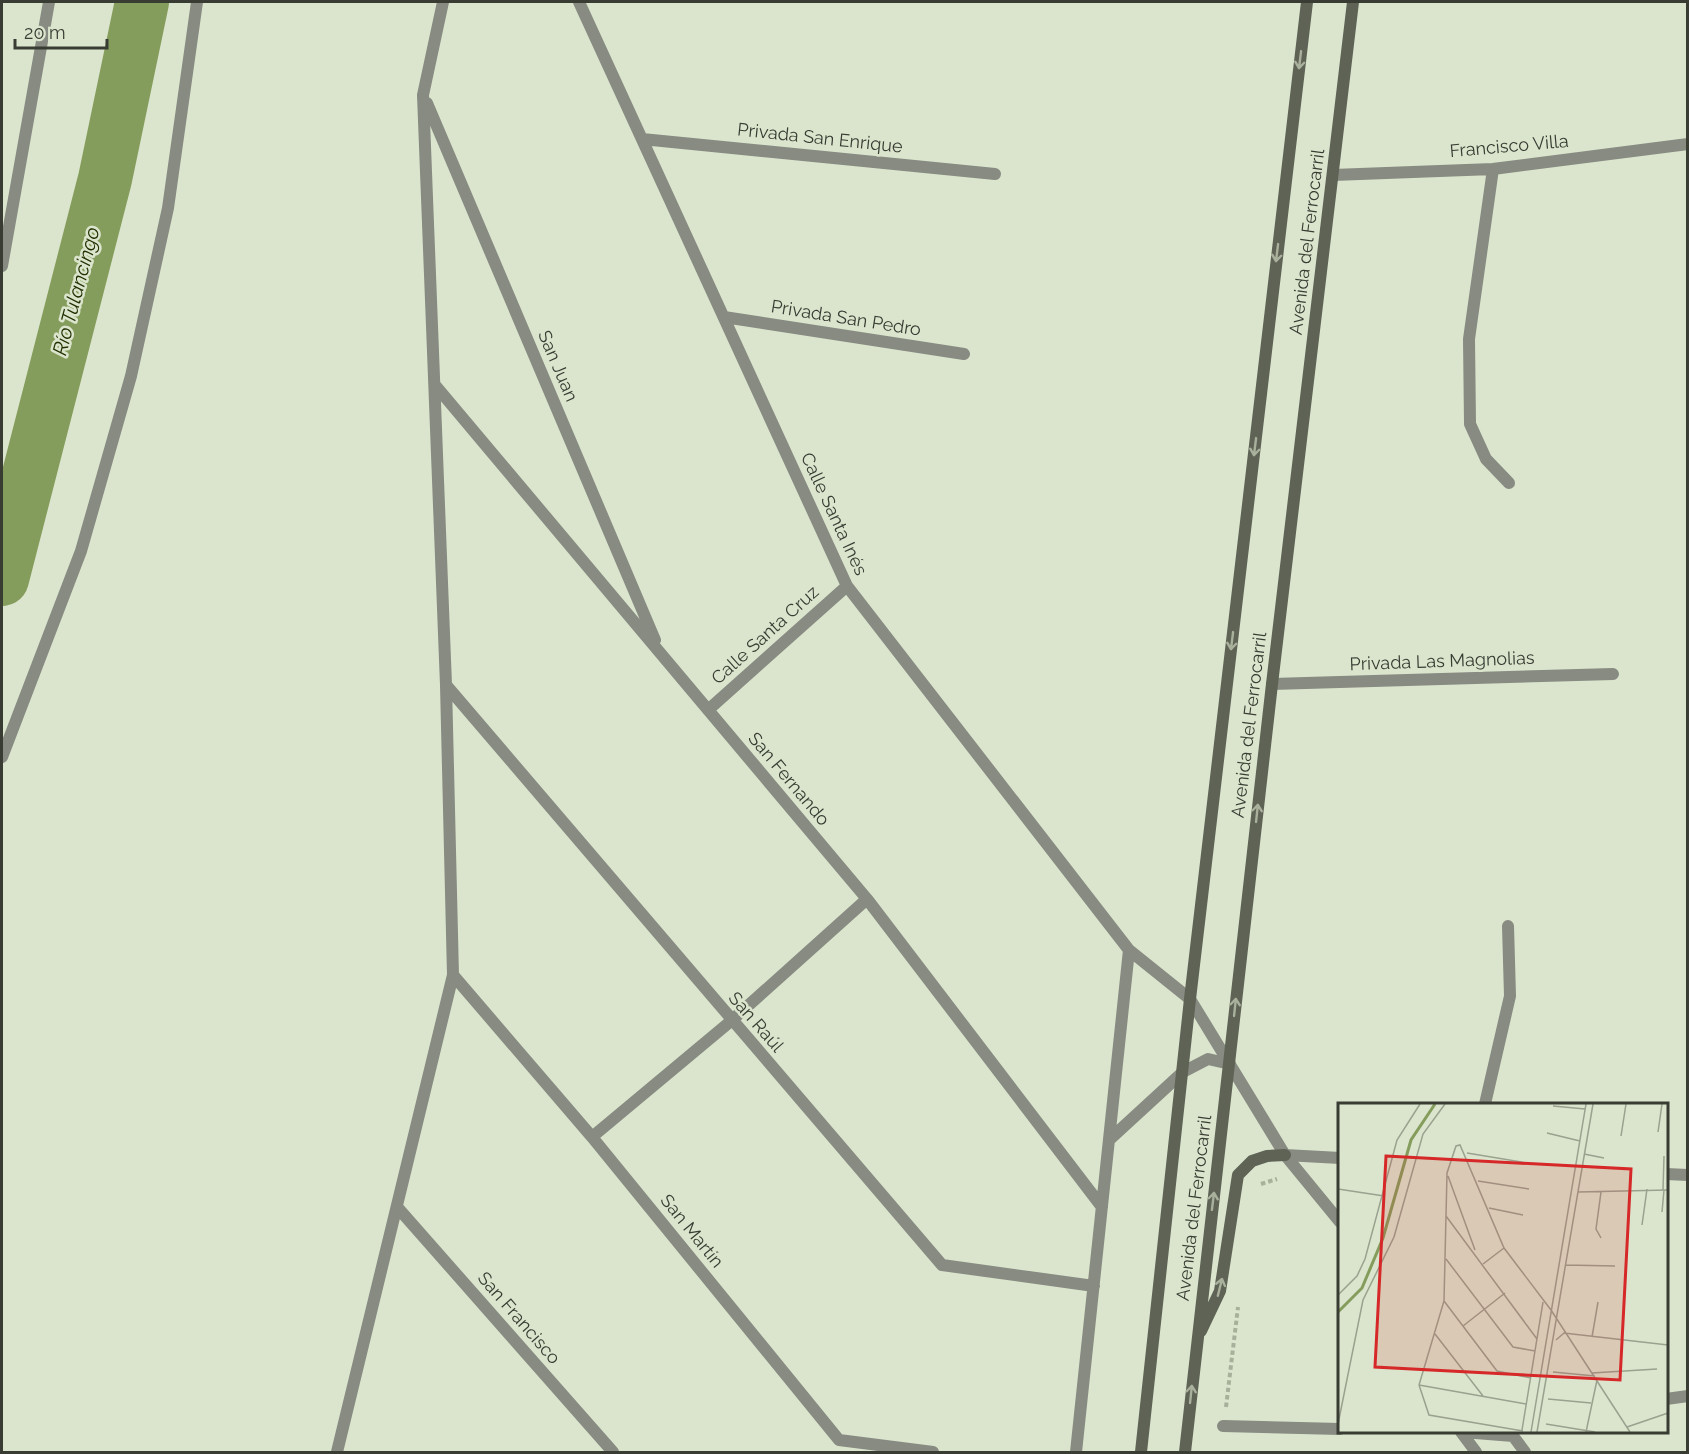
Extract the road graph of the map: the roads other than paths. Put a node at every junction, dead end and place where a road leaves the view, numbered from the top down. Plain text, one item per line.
1 (49, 2) edge
2 (196, 2) edge
3 (444, 2) edge
4 (579, 2) edge
5 (1307, 2) edge
6 (1353, 2) edge
7 (423, 95) junction
8 (642, 139) junction
9 (1688, 144) edge
10 (1493, 169) junction
11 (995, 174) dead end
12 (1333, 175) junction
13 (2, 266) edge
14 (724, 317) junction
15 (964, 354) dead end
16 (435, 385) junction
17 (1509, 483) dead end
18 (847, 586) junction
19 (660, 652) junction
20 (1613, 674) dead end
21 (1272, 684) junction
22 (446, 685) junction
23 (708, 710) junction
24 (2, 757) edge
25 (867, 899) junction
26 (1508, 926) dead end
27 (1129, 950) junction
28 (453, 975) junction
29 (1190, 999) junction
30 (731, 1021) junction
31 (1230, 1064) junction
32 (1183, 1072) junction
33 (1485, 1103) edge
34 (592, 1137) junction
35 (1109, 1140) junction
36 (1285, 1155) junction
37 (1338, 1158) edge
38 (1668, 1174) edge
39 (1688, 1175) edge
40 (1102, 1207) junction
41 (398, 1208) junction
42 (1338, 1220) edge
43 (1094, 1286) junction
44 (1197, 1340) junction
45 (1688, 1396) edge
46 (1668, 1399) edge
47 (1223, 1426) road end
48 (1338, 1429) edge
49 (1463, 1433) edge
50 (1495, 1433) edge
51 (1512, 1434) edge
52 (338, 1452) edge
53 (613, 1452) edge
54 (933, 1452) edge
55 (1076, 1452) edge
56 (1141, 1452) edge
57 (1185, 1452) edge
58 (1476, 1452) edge
59 (1525, 1452) edge

1 - 13 street
2 - 24 street
3 - 7 street
4 - 8 street, Calle Santa Inés
5 -> 29 street, Avenida del Ferrocarril
6 - 12 street, Avenida del Ferrocarril
7 - 16 street
7 - 19 street, San Juan
8 - 11 street, Privada San Enrique
8 - 14 street, Calle Santa Inés
9 - 10 street, Francisco Villa
10 - 12 street, Francisco Villa
10 - 17 street
12 - 21 street, Avenida del Ferrocarril
14 - 15 street, Privada San Pedro
14 - 18 street, Calle Santa Inés
16 - 19 street, San Fernando
16 - 22 street
18 - 23 street, Calle Santa Cruz
18 - 27 street, Calle Santa Inés
19 - 23 street, San Fernando
20 - 21 street, Privada Las Magnolias
31 -> 21 street, Avenida del Ferrocarril
22 - 28 street
22 - 30 street, San Raúl
23 - 25 street, San Fernando
25 - 30 street
25 - 40 street, San Fernando
26 - 33 street
27 - 29 street, Calle Santa Inés
27 - 35 street
28 - 34 street, San Martín
28 - 41 street
29 - 31 street, Calle Santa Inés
29 - 32 street, Avenida del Ferrocarril
30 - 34 street
30 - 43 street, San Raúl
31 - 32 street
31 - 36 street, Calle Santa Inés
44 -> 31 street, Avenida del Ferrocarril
32 - 35 street
32 - 56 street, Avenida del Ferrocarril
34 - 54 street, San Martín
35 - 40 street
36 - 37 street
36 - 42 street, Calle Santa Inés
44 -> 36 street
38 - 39 street
40 - 43 street
41 - 52 street
41 - 53 street, San Francisco
43 - 55 street
57 -> 44 street, Avenida del Ferrocarril
45 - 46 street
47 - 48 street
49 - 58 street
50 - 51 street
51 - 59 street

